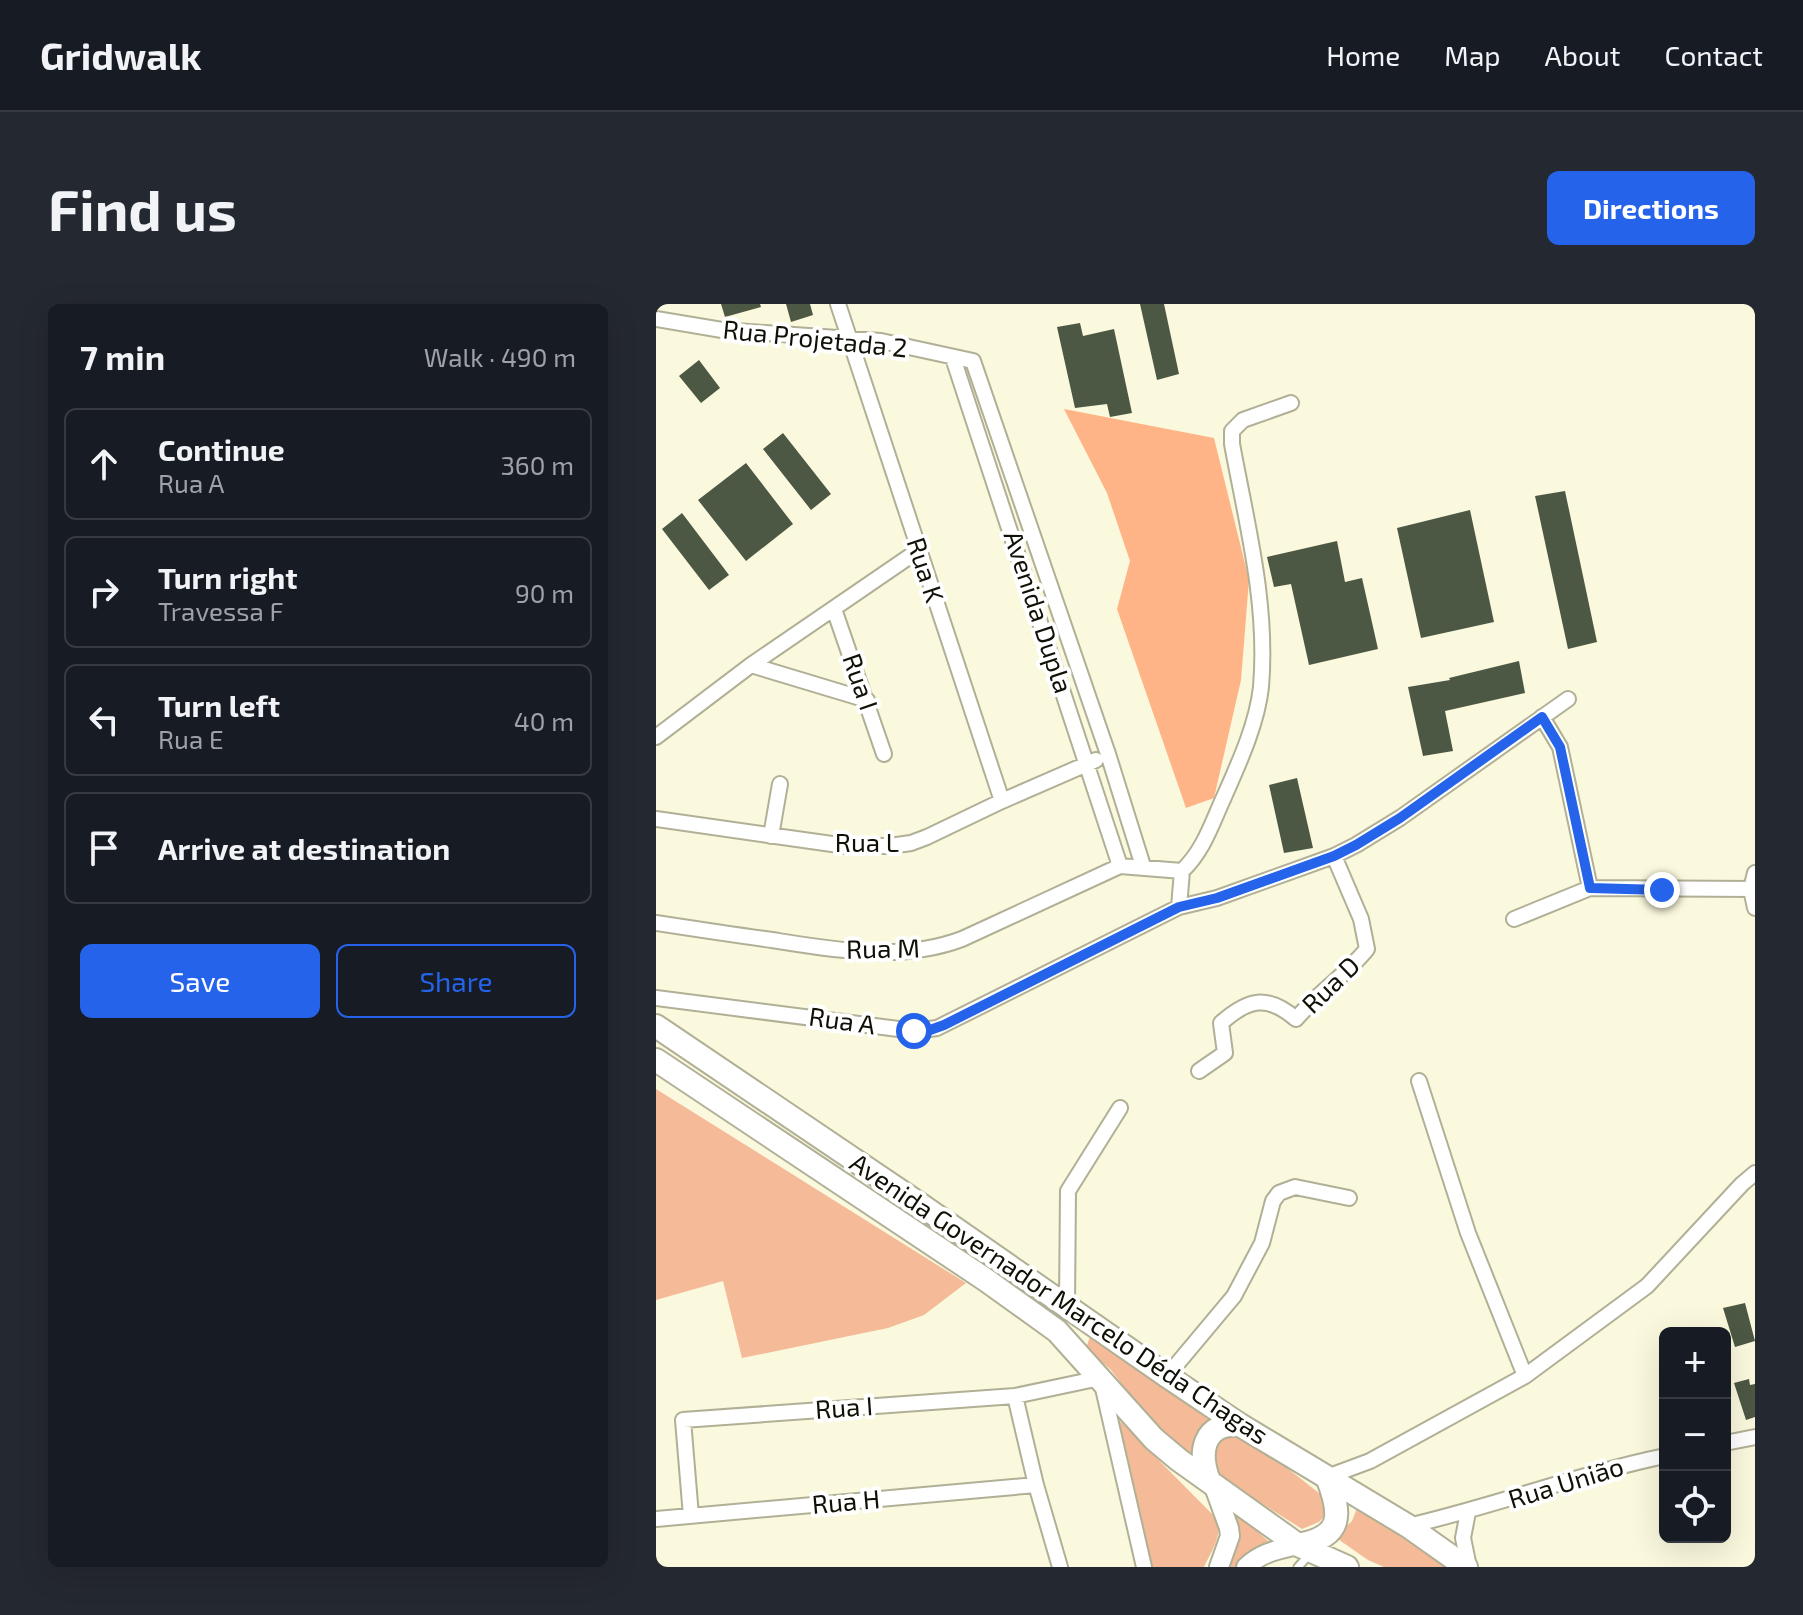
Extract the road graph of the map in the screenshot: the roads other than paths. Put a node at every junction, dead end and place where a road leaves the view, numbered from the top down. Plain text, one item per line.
1 (838, 304) edge
2 (656, 319) edge
3 (849, 339) junction
4 (953, 358) junction
5 (973, 361) joint
6 (1291, 403) dead end
7 (919, 550) junction
8 (834, 609) junction
9 (751, 665) junction
10 (1568, 699) dead end
11 (867, 700) junction
12 (1542, 717) junction
13 (656, 737) edge
14 (884, 754) dead end
15 (1108, 754) junction
16 (1089, 764) junction
17 (780, 784) dead end
18 (1002, 801) junction
19 (656, 819) edge
20 (771, 836) junction
21 (1334, 856) junction
22 (1120, 866) junction
23 (1143, 866) junction
24 (1182, 871) junction
25 (1755, 873) edge
26 (1590, 888) junction
27 (1753, 889) edge
28 (1179, 907) junction
29 (1755, 908) edge
30 (1514, 919) dead end
31 (656, 923) edge
32 (656, 998) edge
33 (656, 1026) edge
34 (656, 1060) edge
35 (1199, 1071) dead end
36 (1419, 1081) dead end
37 (1120, 1108) dead end
38 (1755, 1173) edge
39 (1349, 1198) dead end
40 (1067, 1305) junction
41 (1167, 1376) junction
42 (1525, 1376) junction
43 (1100, 1379) junction
44 (1015, 1396) junction
45 (1240, 1425) junction
46 (1755, 1437) edge
47 (1731, 1442) edge
48 (1659, 1457) edge
49 (1327, 1477) junction
50 (1211, 1482) junction
51 (1036, 1485) junction
52 (1468, 1512) junction
53 (691, 1516) junction
54 (656, 1519) edge
55 (1408, 1526) junction
56 (1303, 1555) edge
57 (1060, 1567) edge
58 (1144, 1567) edge
59 (1219, 1567) edge
60 (1246, 1567) edge
61 (1347, 1567) edge
62 (1467, 1567) edge

1 - 3 street, Rua K
2 - 3 street, Rua Projetada 2
3 - 4 street, Rua Projetada 2
3 - 7 street, Rua K
4 - 5 street, Rua Projetada 2
4 - 16 street, Avenida Dupla
5 - 15 street, Avenida Dupla
6 - 24 street
7 - 8 street
7 - 18 street, Rua K
8 - 9 street
8 - 11 street, Rua I
9 - 11 street
9 - 13 street
10 - 12 street, Rua A
11 - 14 street, Rua I
12 - 21 street, Rua A
12 - 26 street
15 - 16 street, Rua L
15 - 23 street, Avenida Dupla
16 - 18 street, Rua L
16 - 22 street, Avenida Dupla
17 - 20 street
18 - 20 street, Rua L
19 - 20 street, Rua L
21 - 28 street, Rua A
21 - 35 street, Rua D
22 - 23 street, Rua M
22 - 31 street, Rua M
23 - 24 street, Rua M
24 - 28 street
25 - 27 street
26 - 27 street
26 - 30 street
27 - 29 street
28 - 32 street, Rua A
33 - 40 main road, Avenida Governador Marcelo Déda Chagas
34 - 43 main road, Avenida Governador Marcelo Déda Chagas
36 - 42 street
37 - 40 street
38 - 42 street
39 - 41 street
40 - 41 main road, Avenida Governador Marcelo Déda Chagas
41 - 45 main road, Avenida Governador Marcelo Déda Chagas
42 - 49 street
43 - 44 street, Rua I
43 - 50 main road, Avenida Governador Marcelo Déda Chagas
43 - 58 street
44 - 51 street
44 - 53 street, Rua I
45 - 49 main road, Avenida Governador Marcelo Déda Chagas
45 - 50 main road
46 - 47 street
48 - 52 street, Rua União
49 - 55 main road, Avenida Governador Marcelo Déda Chagas
49 - 56 main road
50 - 56 main road, Avenida Governador Marcelo Déda Chagas
50 - 59 street
51 - 53 street, Rua H
51 - 57 street
52 - 55 street, Rua União
52 - 62 street
53 - 54 street, Rua H
55 - 62 main road, Avenida Governador Marcelo Déda Chagas
56 - 60 street
56 - 61 main road, Avenida Governador Marcelo Déda Chagas

